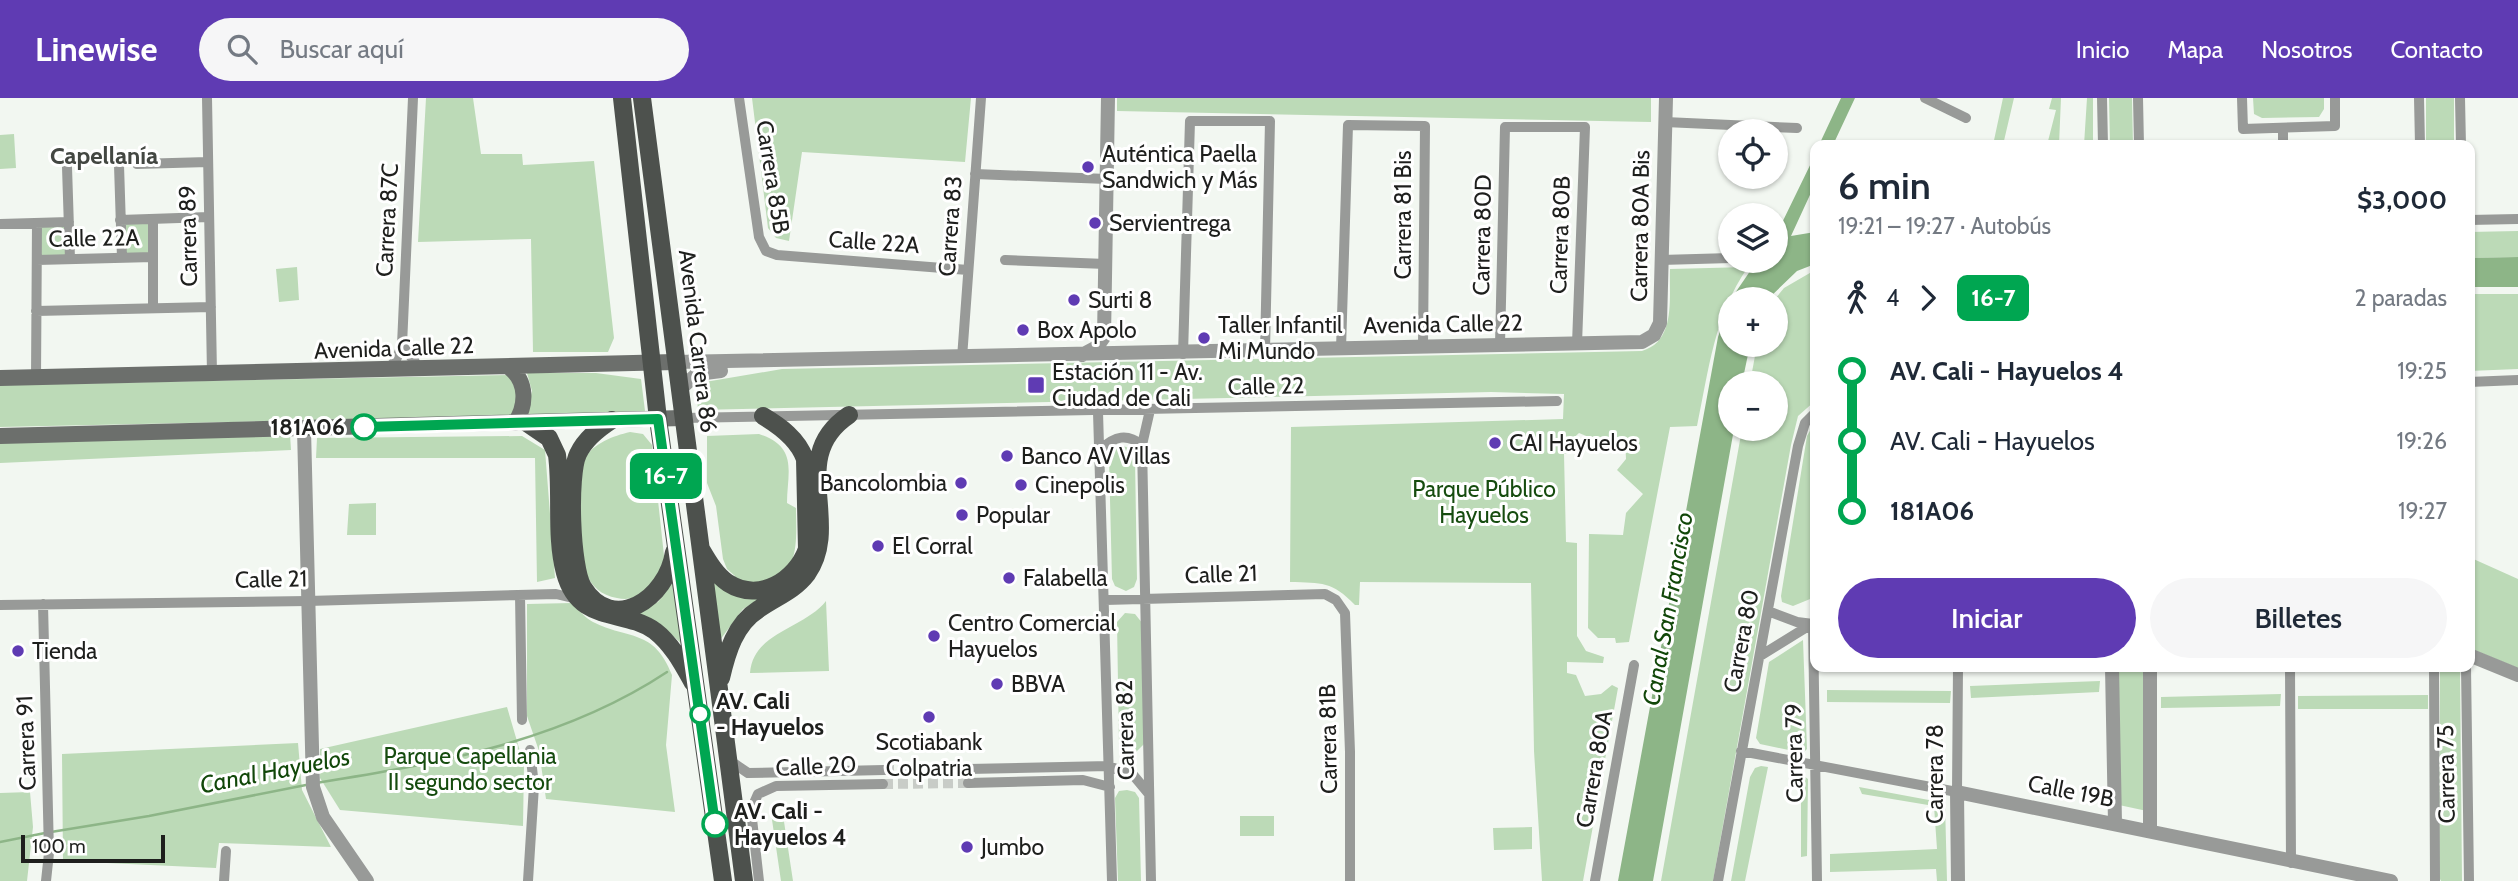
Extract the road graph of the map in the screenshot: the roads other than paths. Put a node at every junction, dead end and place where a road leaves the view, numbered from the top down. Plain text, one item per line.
1 (207, 98) edge
2 (413, 98) edge
3 (622, 98) edge
4 (642, 98) edge
5 (739, 98) edge
6 (981, 98) edge
7 (1108, 98) edge
8 (1665, 98) edge
9 (1925, 98) edge
10 (2102, 98) edge
11 (2138, 98) edge
12 (2242, 98) edge
13 (2335, 98) edge
14 (2419, 98) edge
15 (2460, 98) edge
16 (1966, 118) dead end
17 (1665, 122) junction
18 (1505, 127) joint
19 (1797, 128) dead end
20 (2283, 128) junction
21 (2103, 140) edge
22 (2139, 140) edge
23 (2283, 140) edge
24 (2420, 140) edge
25 (2460, 140) edge
26 (208, 162) junction
27 (137, 164) dead end
28 (118, 165) dead end
29 (67, 167) dead end
30 (975, 174) junction
31 (1107, 179) junction
32 (209, 217) junction
33 (120, 219) junction
34 (153, 219) junction
35 (2518, 219) edge
36 (2475, 220) edge
37 (69, 222) junction
38 (37, 223) junction
39 (0, 225) edge
40 (777, 255) joint
41 (153, 257) junction
42 (122, 258) junction
43 (1718, 258) edge
44 (70, 259) junction
45 (37, 260) junction
46 (1004, 260) dead end
47 (1661, 260) junction
48 (1106, 264) junction
49 (968, 270) junction
50 (211, 307) junction
51 (153, 308) junction
52 (36, 311) junction
53 (1104, 337) junction
54 (1638, 343) joint
55 (1577, 344) junction
56 (402, 345) junction
57 (1500, 345) junction
58 (1423, 346) junction
59 (1341, 349) junction
60 (1265, 351) junction
61 (1182, 354) junction
62 (1133, 355) junction
63 (1076, 356) junction
64 (962, 358) junction
65 (788, 361) junction
66 (676, 362) junction
67 (653, 363) junction
68 (510, 368) junction
69 (421, 370) junction
70 (386, 371) junction
71 (212, 374) junction
72 (0, 378) edge
73 (36, 379) junction
74 (2518, 380) edge
75 (2475, 382) edge
76 (679, 390) junction
77 (1557, 401) dead end
78 (1150, 410) junction
79 (1098, 412) junction
80 (849, 415) junction
81 (763, 416) junction
82 (683, 418) junction
83 (1810, 418) edge
84 (658, 419) junction
85 (612, 420) junction
86 (521, 423) junction
87 (304, 429) junction
88 (0, 436) edge
89 (1142, 445) junction
90 (1101, 449) junction
91 (675, 542) junction
92 (698, 545) junction
93 (565, 573) junction
94 (542, 594) junction
95 (520, 595) junction
96 (1145, 599) junction
97 (1105, 600) junction
98 (1336, 600) joint
99 (308, 601) junction
100 (581, 601) junction
101 (43, 604) junction
102 (0, 605) edge
103 (1768, 611) junction
104 (1810, 623) edge
105 (1810, 625) edge
106 (1760, 656) junction
107 (2475, 662) edge
108 (1633, 665) dead end
109 (1814, 672) edge
110 (1958, 672) edge
111 (2112, 672) edge
112 (2150, 672) edge
113 (2290, 672) edge
114 (2434, 672) edge
115 (2470, 672) edge
116 (2518, 675) edge
117 (719, 688) junction
118 (698, 692) junction
119 (522, 720) dead end
120 (530, 750) dead end
121 (1741, 751) junction
122 (725, 756) junction
123 (1815, 765) junction
124 (1109, 766) junction
125 (968, 769) tunnel mouth
126 (884, 770) tunnel mouth
127 (968, 783) tunnel mouth
128 (883, 784) tunnel mouth
129 (1110, 787) junction
130 (1957, 792) junction
131 (1149, 794) junction
132 (2115, 823) junction
133 (2150, 831) junction
134 (226, 851) dead end
135 (2291, 863) junction
136 (46, 881) edge
137 (225, 881) edge
138 (367, 881) edge
139 (528, 881) edge
140 (723, 881) edge
141 (744, 881) edge
142 (759, 881) edge
143 (1112, 881) edge
144 (1151, 881) edge
145 (1350, 881) edge
146 (1595, 881) edge
147 (1718, 881) edge
148 (1817, 881) edge
149 (1958, 881) edge
150 (2391, 881) edge
151 (2435, 881) edge
152 (2469, 881) edge

1 - 26 street, Carrera 89
2 - 56 street, Carrera 87C
3 - 67 main road, Avenida Carrera 86
4 - 66 main road, Avenida Carrera 86
5 - 40 street, Carrera 85B
6 - 30 street, Carrera 83
7 - 31 street
8 - 17 street, Carrera 80A Bis
9 - 16 street
10 - 21 street
11 - 22 street
12 - 20 street
13 - 20 street
14 - 24 street
15 - 25 street
17 - 19 street
17 - 47 street, Carrera 80A Bis
18 - 55 street, Carrera 80B
18 - 57 street, Carrera 80D
20 - 23 street
26 - 27 street
26 - 32 street, Carrera 89
28 - 33 street
29 - 37 street
30 - 31 street
30 - 49 street, Carrera 83
31 - 48 street
32 - 34 street
32 - 50 street, Carrera 89
33 - 34 street
33 - 42 street
34 - 41 street
35 - 36 street
37 - 38 street
37 - 44 street
38 - 39 street
38 - 45 street
40 - 49 street, Calle 22A
41 - 42 street, Calle 22A
41 - 51 street
42 - 44 street, Calle 22A
43 - 47 street
44 - 45 street, Calle 22A
45 - 52 street
46 - 48 street
47 - 54 street, Carrera 80A Bis
48 - 53 street
49 - 64 street, Carrera 83
50 - 51 street
50 - 71 street, Carrera 89
51 - 52 street
52 - 73 street
53 - 62 street
53 - 63 street
54 - 55 street, Avenida Calle 22
55 - 57 street, Avenida Calle 22
56 - 69 street
56 - 70 street, Carrera 87C
57 - 58 street, Avenida Calle 22
58 - 59 street, Avenida Calle 22
58 - 59 street, Carrera 81 Bis
59 - 60 street, Avenida Calle 22
60 - 61 street, Avenida Calle 22
60 - 61 street
61 - 62 street, Avenida Calle 22
62 - 63 street, Avenida Calle 22
63 - 64 street, Avenida Calle 22
64 - 65 street, Avenida Calle 22
65 - 66 street, Avenida Calle 22
65 - 76 street, Avenida Calle 22
66 - 67 main road, Avenida Calle 22
66 - 76 main road, Avenida Carrera 86
67 - 68 main road, Avenida Calle 22
67 - 84 main road, Avenida Carrera 86
68 - 69 main road, Avenida Calle 22
68 - 86 main road
69 - 70 main road, Avenida Calle 22
70 - 71 main road, Avenida Calle 22
71 - 73 main road, Avenida Calle 22
72 - 73 main road, Avenida Calle 22
74 - 75 street
76 - 82 main road, Avenida Carrera 86
77 - 78 street, Calle 22
78 - 79 street, Calle 22
78 - 89 street, Carrera 82
79 - 80 street, Calle 22
79 - 90 street, Carrera 82
80 - 81 street, Calle 22
80 - 117 main road
81 - 82 street, Calle 22
81 - 92 main road
82 - 84 main road
82 - 92 main road, Avenida Carrera 86
83 - 103 street, Carrera 80
84 - 85 main road
84 - 91 main road, Avenida Carrera 86
85 - 86 main road
85 - 91 main road
86 - 87 main road
86 - 93 main road
87 - 88 main road
87 - 99 street
89 - 90 street
89 - 96 street, Carrera 82
90 - 97 street, Carrera 82
91 - 118 main road, Avenida Carrera 86
92 - 117 main road, Avenida Carrera 86
93 - 94 street
93 - 100 main road
94 - 95 street, Calle 21
94 - 100 street, Calle 21
95 - 99 street, Calle 21
95 - 119 street
96 - 97 street, Calle 21
96 - 98 street, Calle 21
96 - 131 street, Carrera 82
97 - 124 street, Carrera 82
98 - 145 street, Carrera 81B
99 - 101 street, Calle 21
99 - 138 street
100 - 118 main road
101 - 102 street, Calle 21
101 - 136 street, Carrera 91
103 - 104 street
103 - 106 street, Carrera 80
105 - 106 street
106 - 121 street, Carrera 80
107 - 116 street
108 - 146 street, Carrera 80A
109 - 123 street, Carrera 79
110 - 130 street, Carrera 78
111 - 132 street
112 - 133 street
113 - 135 street
114 - 151 street, Carrera 75
115 - 152 street, Carrera 75
117 - 122 main road, Avenida Carrera 86
118 - 140 main road, Avenida Carrera 86
120 - 139 street
121 - 123 street, Calle 19B
121 - 147 street, Carrera 80
122 - 126 street, Calle 20
122 - 141 main road, Avenida Carrera 86
123 - 130 street, Calle 19B
123 - 148 street, Carrera 79
124 - 125 street
124 - 129 street, Carrera 82
124 - 131 street
127 - 129 street
128 - 142 street, Calle 20
129 - 143 street, Carrera 82
130 - 132 street, Calle 19B
130 - 149 street, Carrera 78
131 - 144 street, Carrera 82
132 - 133 street, Calle 19B
133 - 135 street, Calle 19B
134 - 137 street
135 - 150 street, Calle 19B

